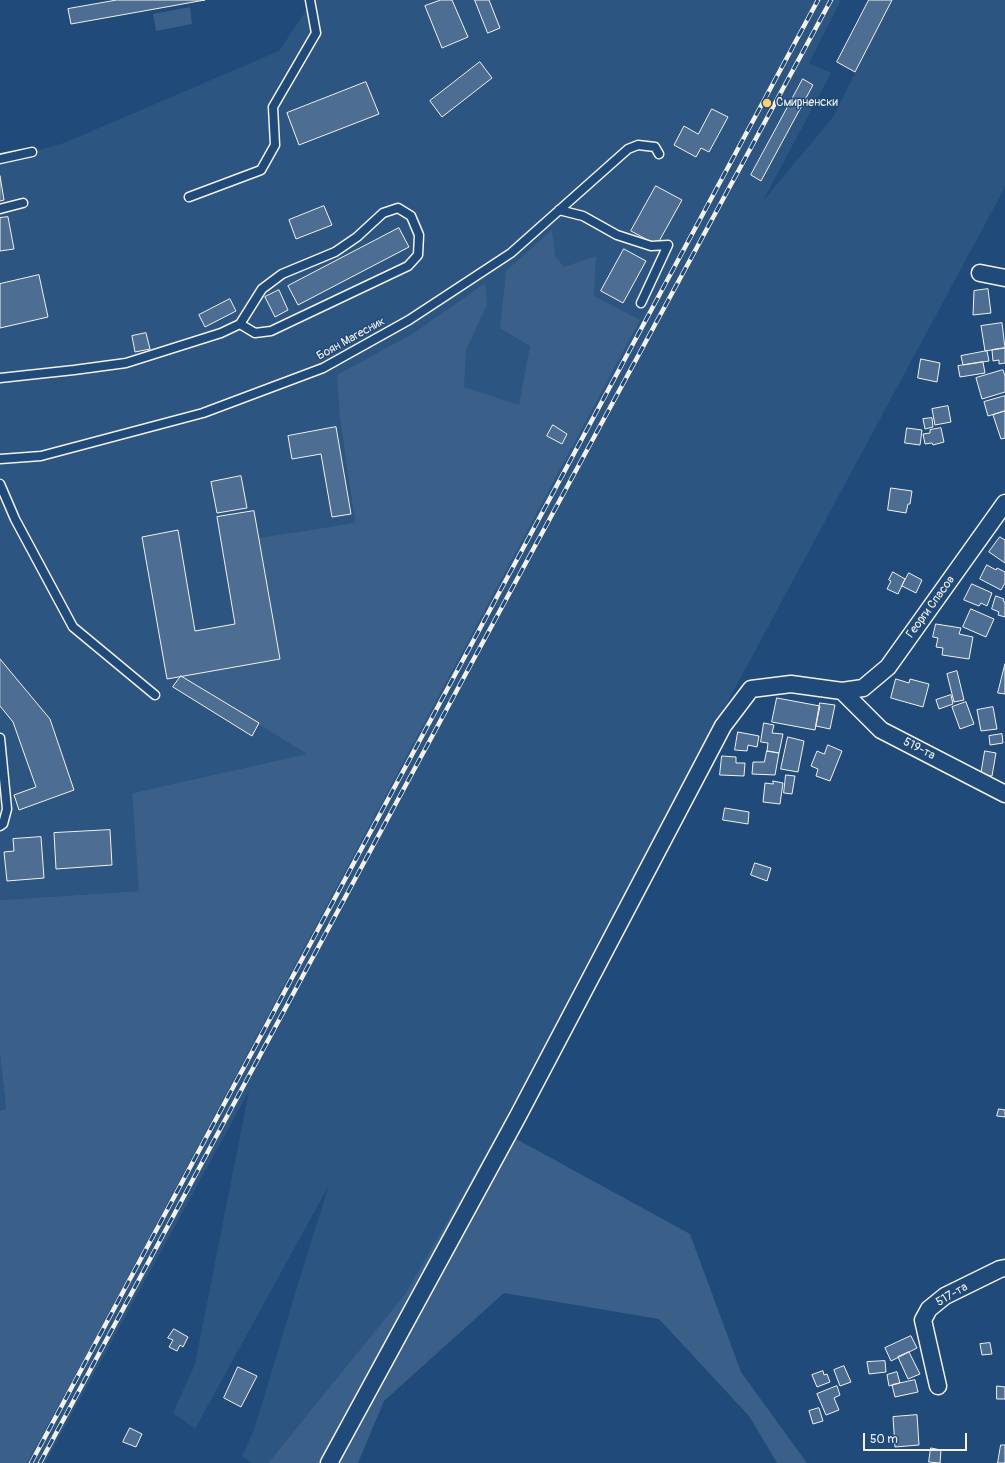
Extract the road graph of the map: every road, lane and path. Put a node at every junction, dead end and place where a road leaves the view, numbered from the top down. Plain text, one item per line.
1 (310, 0) edge
2 (32, 152) dead end
3 (659, 154) dead end
4 (0, 159) edge
5 (189, 198) dead end
6 (23, 203) dead end
7 (0, 209) edge
8 (559, 210) junction
9 (980, 273) dead end
10 (1005, 278) edge
11 (641, 303) dead end
12 (240, 324) junction
13 (0, 378) edge
14 (0, 459) edge
15 (0, 484) edge
16 (1005, 503) edge
17 (842, 691) junction
18 (155, 695) dead end
19 (0, 738) edge
20 (1005, 794) edge
21 (0, 826) edge
22 (1005, 1268) edge
23 (938, 1386) dead end
24 (329, 1463) edge

1 - 5 lane
2 - 4 lane
3 - 8 lane, Боян Магесник
6 - 7 lane
8 - 11 lane
8 - 14 lane, Боян Магесник
9 - 10 street
12 - 12 lane
12 - 13 lane
15 - 18 lane
16 - 17 street, Георги Спасов
17 - 20 street, 519-та
17 - 24 street, Георги Спасов
19 - 21 lane
22 - 23 street, 517-та

